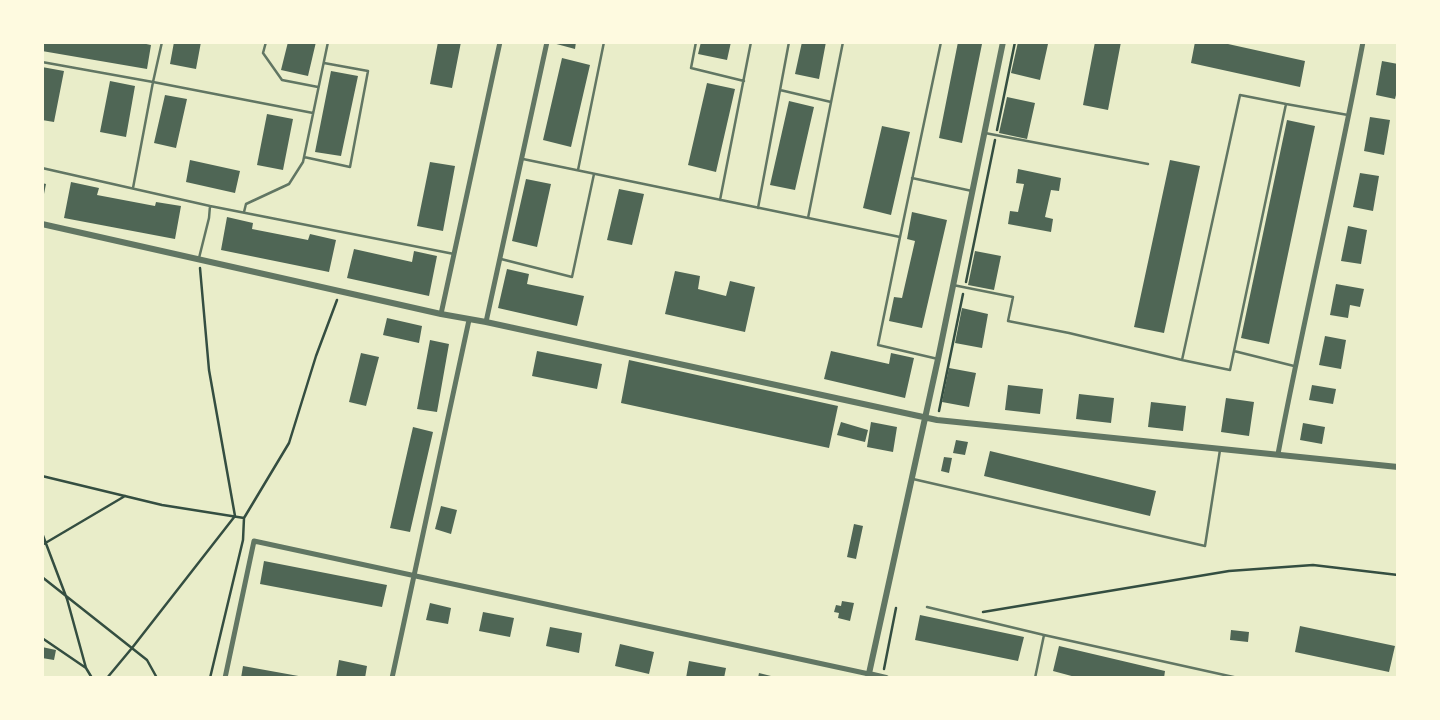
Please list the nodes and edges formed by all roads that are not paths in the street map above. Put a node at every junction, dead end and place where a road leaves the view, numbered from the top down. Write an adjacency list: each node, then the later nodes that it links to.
1 (162, 42): 17 (lane)
2 (266, 42): 18 (lane)
3 (328, 42): 15 (lane)
4 (500, 42): 41 (street)
5 (547, 42): 26 (street)
6 (604, 42): 29 (lane)
7 (696, 42): 16 (lane)
8 (751, 42): 16 (lane)
9 (789, 42): 19 (lane)
10 (843, 42): 20 (lane)
11 (941, 42): 31 (lane)
12 (1004, 42): 24 (street)
13 (1363, 42): 23 (street)
14 (42, 62): 17 (lane)
15 (324, 63): 18 (lane); 25 (lane)
16 (744, 81): 34 (lane)
17 (154, 82): 22 (lane); 32 (lane)
18 (318, 87): 22 (lane)
19 (780, 90): 20 (lane); 36 (lane)
20 (831, 102): 38 (lane)
21 (1286, 104): 23 (lane); 48 (lane); 50 (lane)
22 (313, 113): 25 (lane)
23 (1349, 116): 51 (street)
24 (985, 133): 27 (lane); 33 (street)
25 (304, 157): 37 (lane)
26 (521, 159): 29 (lane); 43 (street)
27 (1148, 164)
28 (42, 168): 32 (lane)
29 (578, 170): 30 (lane)
30 (594, 174): 34 (lane); 43 (lane)
31 (912, 178): 33 (lane); 40 (lane)
32 (133, 188): 35 (lane)
33 (973, 191): 44 (street)
34 (720, 200): 36 (lane)
35 (210, 206): 37 (lane); 42 (lane)
36 (758, 208): 38 (lane)
37 (244, 213): 41 (lane)
38 (808, 218): 40 (lane)
39 (42, 224): 42 (street)
40 (900, 237): 49 (lane)
41 (454, 254): 45 (street)
42 (199, 259): 45 (street)
43 (500, 259): 47 (street)
44 (953, 285): 49 (street); 50 (lane)
45 (441, 314): 46 (street)
46 (469, 320): 47 (street); 57 (street)
47 (486, 322): 52 (street)
48 (1234, 352): 50 (lane); 51 (lane)
49 (938, 359): 52 (street)
50 (1182, 360)
51 (1294, 366): 54 (street)
52 (925, 418): 53 (street); 56 (street)
53 (1220, 449): 54 (street); 56 (lane)
54 (1278, 454): 55 (street)
55 (1398, 467)
56 (912, 478): 62 (street)
57 (415, 575): 62 (street); 63 (street); 64 (street)
58 (927, 607): 59 (lane)
59 (1044, 635): 60 (lane); 65 (lane)
60 (1216, 673): 66 (lane); 67 (lane)
61 (885, 674): 62 (street)
62 (869, 676)
63 (225, 678)
64 (392, 678)
65 (1036, 678)
66 (1215, 678)
67 (1238, 678)

